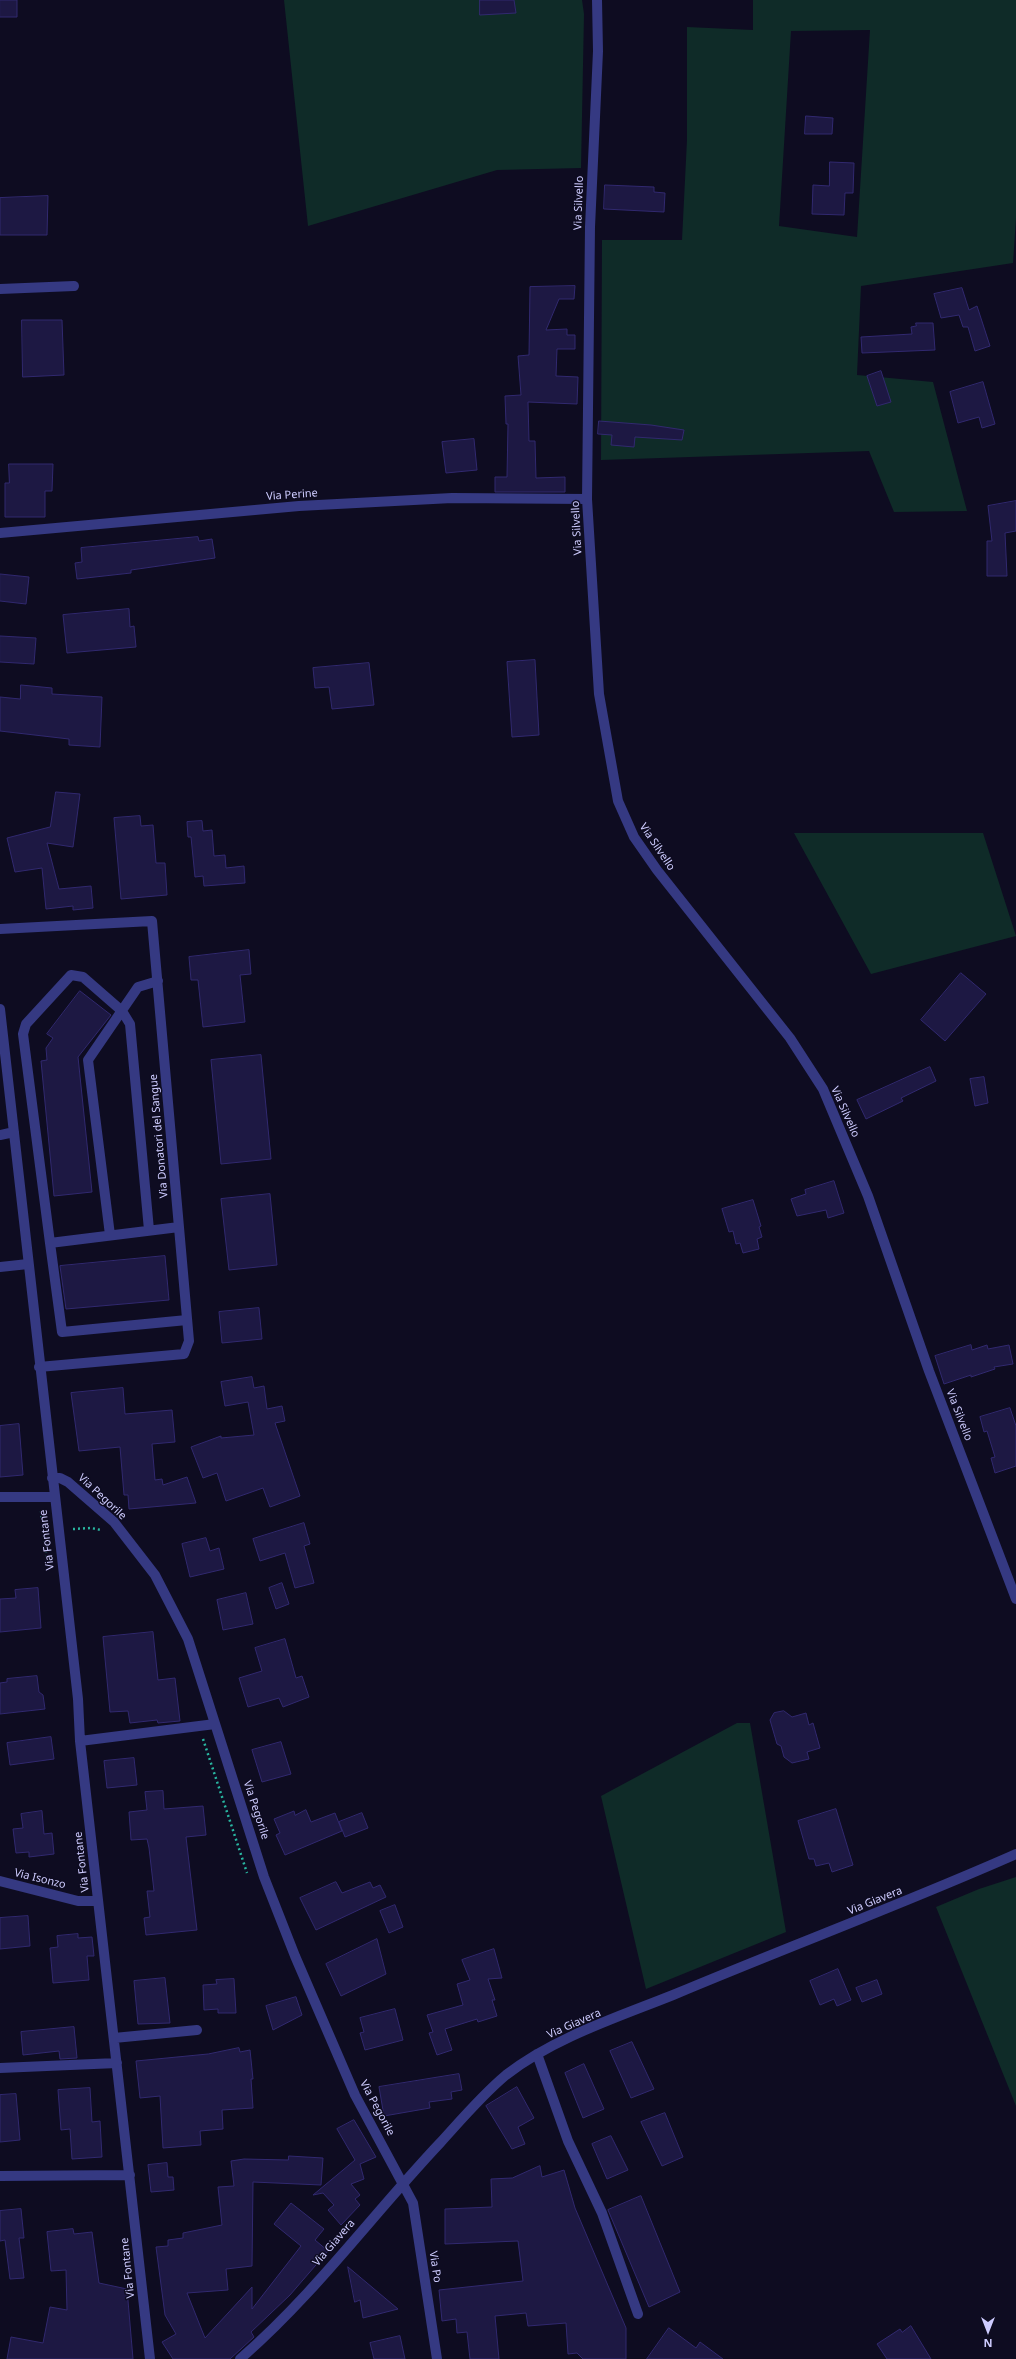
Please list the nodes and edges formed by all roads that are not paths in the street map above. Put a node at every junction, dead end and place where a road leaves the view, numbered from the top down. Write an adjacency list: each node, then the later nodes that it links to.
1 (597, 0): 4 (street, Via Silvello)
2 (74, 286): 3 (street)
3 (0, 289)
4 (587, 499): 5 (street, Via Perine); 24 (street, Via Silvello)
5 (0, 533)
6 (0, 929): 7 (street, Via Donatori del Sangue)
7 (158, 981): 9 (street); 13 (street, Via Donatori del Sangue)
8 (0, 1009): 10 (street, Via Fontane)
9 (122, 1010): 14 (street); 15 (street); 16 (street)
10 (0, 1013): 11 (street, Via Fontane)
11 (14, 1132): 12 (street); 17 (street, Via Fontane)
12 (0, 1135)
13 (179, 1227): 14 (street); 19 (street, Via Donatori del Sangue)
14 (149, 1230): 15 (street)
15 (110, 1235): 16 (street)
16 (50, 1243): 19 (street)
17 (28, 1264): 18 (street); 20 (street, Via Fontane)
18 (0, 1267)
19 (187, 1320): 20 (street, Via Donatori del Sangue)
20 (39, 1366): 21 (street, Via Fontane)
21 (52, 1478): 22 (street, Via Fontane); 25 (street, Via Pegorile)
22 (54, 1497): 23 (street); 26 (street, Via Fontane)
23 (0, 1498)
24 (1016, 1599)
25 (215, 1724): 26 (street); 37 (street, Via Pegorile)
26 (80, 1741): 29 (street, Via Fontane)
27 (1016, 1854): 32 (street, Via Giavera)
28 (0, 1881): 29 (street, Via Isonzo)
29 (98, 1901): 31 (street, Via Fontane)
30 (197, 2030): 31 (street)
31 (114, 2038): 33 (street, Via Fontane)
32 (537, 2054): 37 (street, Via Giavera); 38 (street)
33 (117, 2063): 34 (street); 35 (street, Via Fontane)
34 (0, 2068)
35 (130, 2175): 36 (street); 39 (street, Via Fontane)
36 (0, 2176)
37 (404, 2181): 40 (street, Via Giavera); 41 (street, Via Po)
38 (638, 2314)
39 (150, 2359)
40 (240, 2359)
41 (437, 2359)

